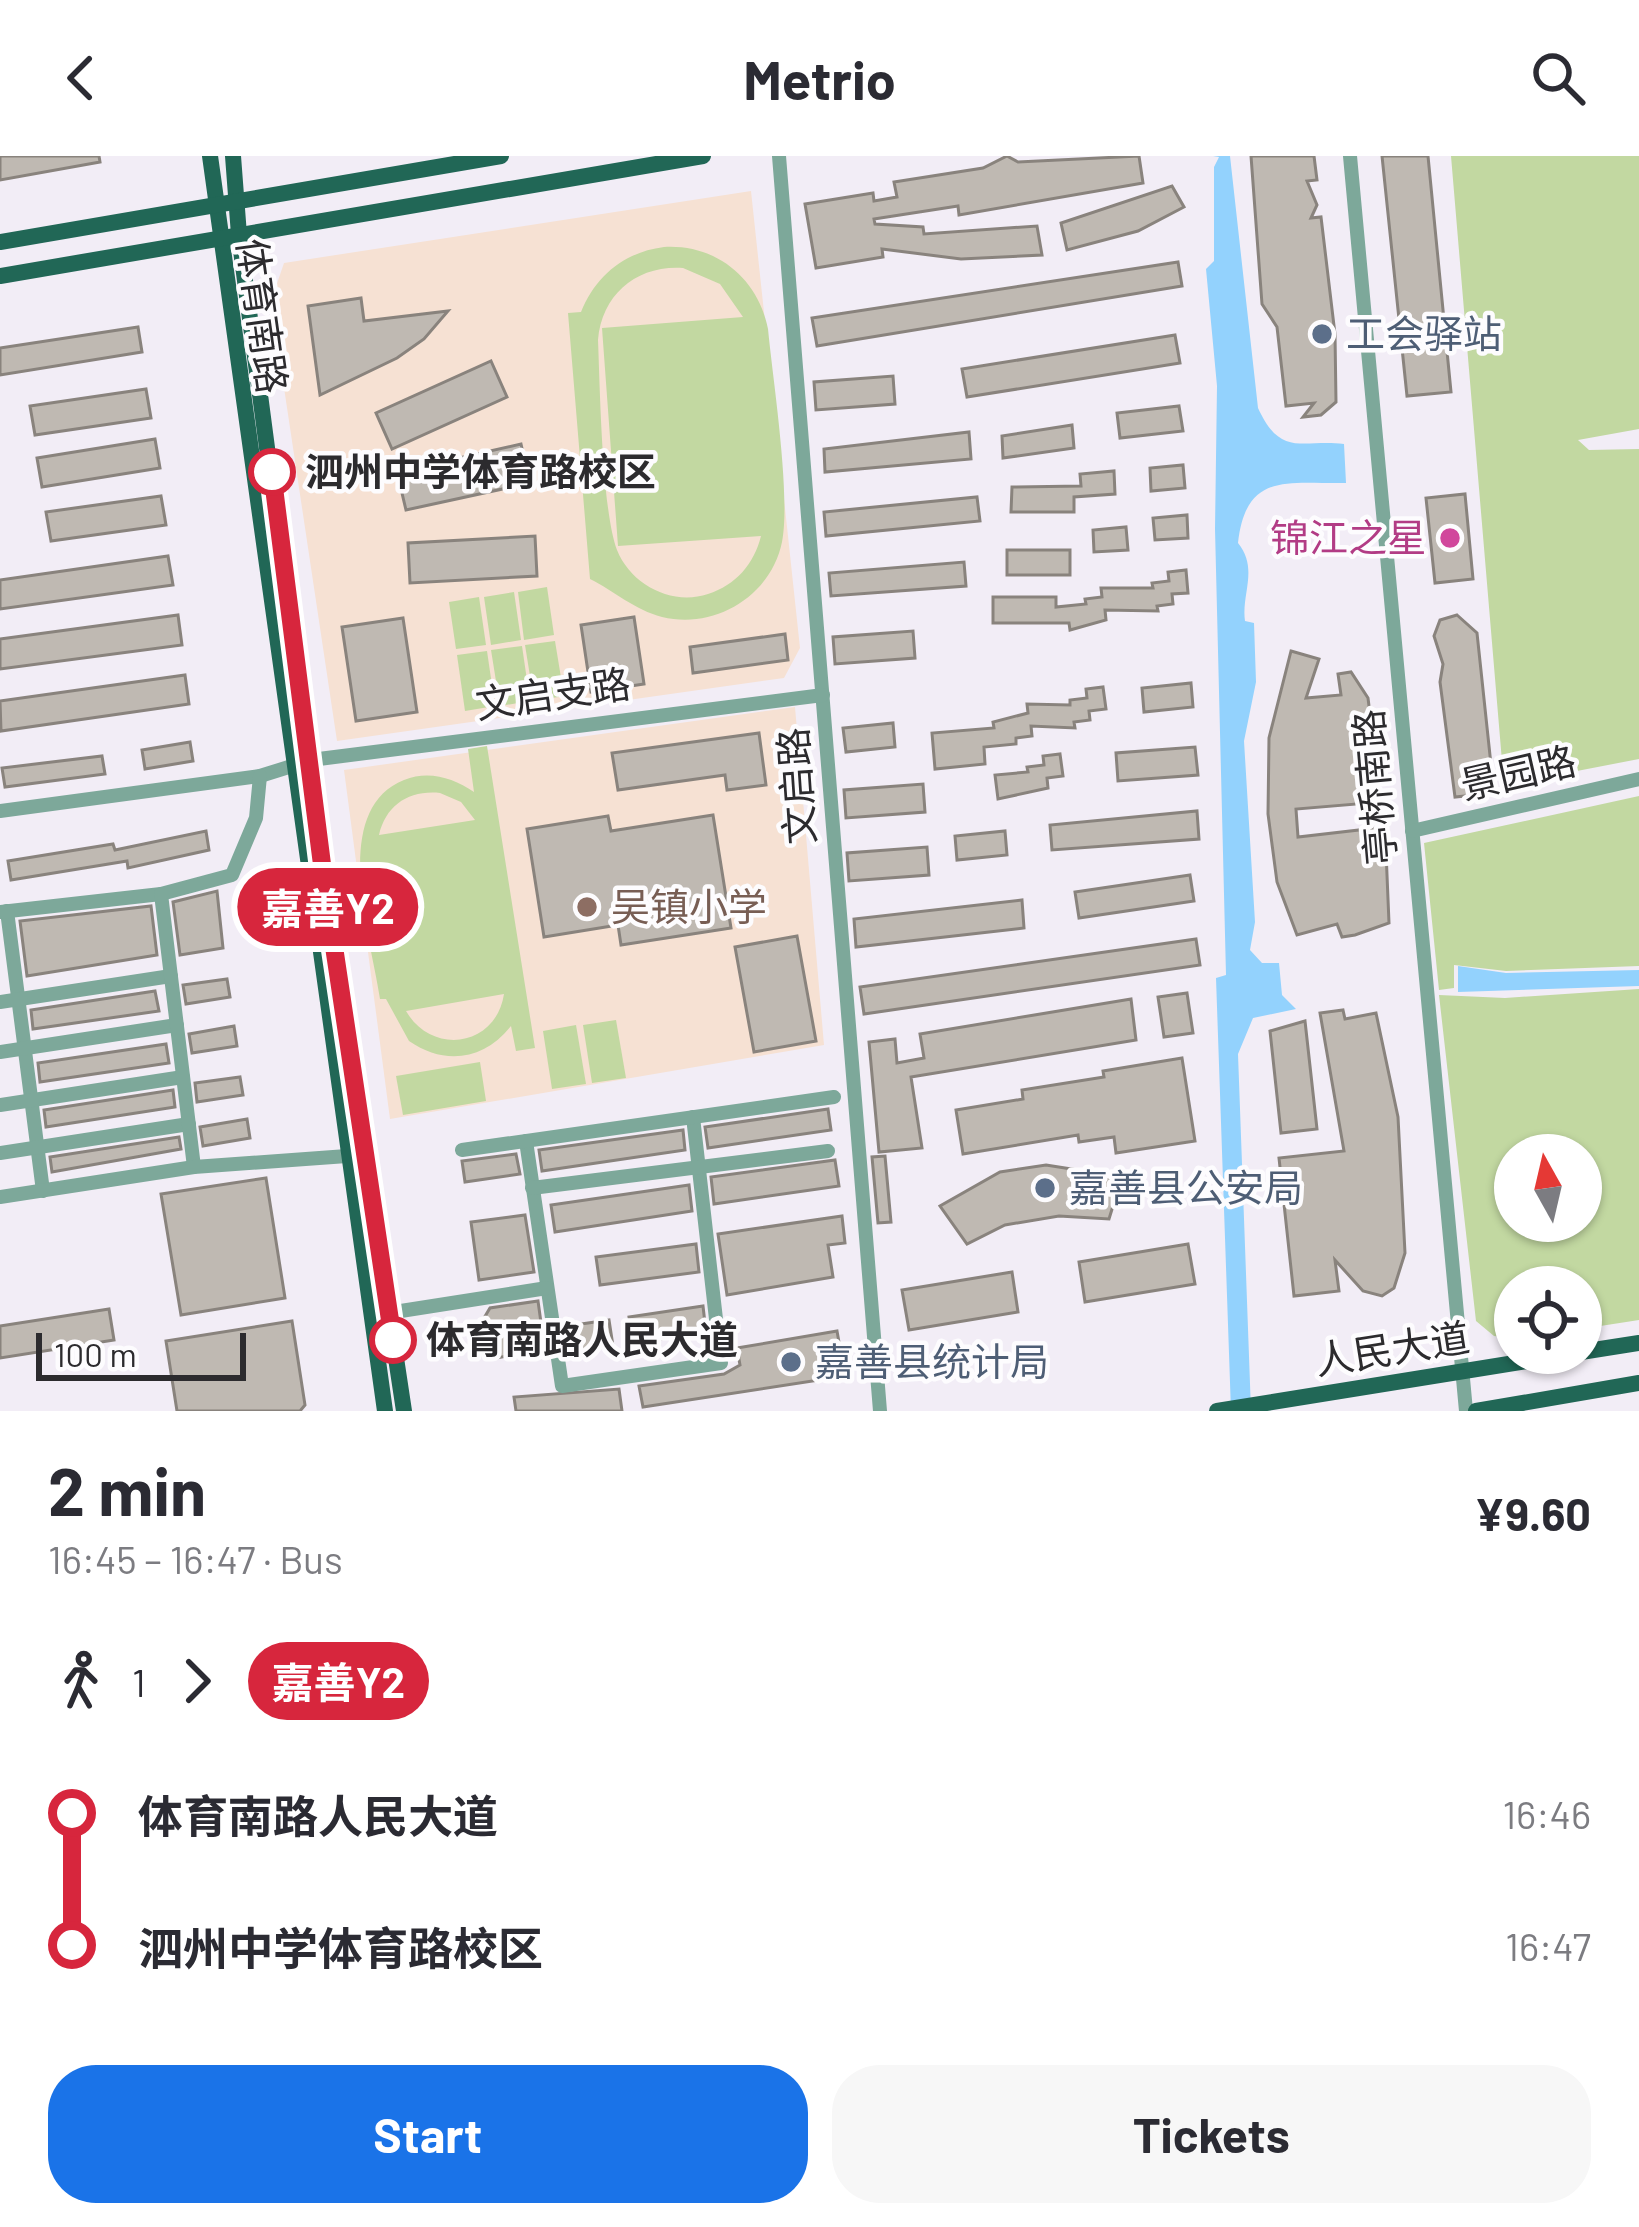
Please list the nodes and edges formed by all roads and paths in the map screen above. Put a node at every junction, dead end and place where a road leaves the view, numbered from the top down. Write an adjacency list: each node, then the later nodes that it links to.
1 (210, 156): 8 (main road, 体育南路)
2 (233, 156): 7 (main road, 体育南路)
3 (501, 156): 7 (main road)
4 (703, 156): 9 (main road)
5 (779, 156): 13 (street, 文启路)
6 (1350, 156): 18 (street, 亭桥南路)
7 (240, 201): 8 (main road); 9 (main road, 体育南路)
8 (216, 205): 10 (main road, 体育南路); 11 (main road)
9 (238, 235): 10 (main road); 14 (main road, 体育南路)
10 (217, 239): 12 (main road); 14 (main road, 体育南路)
11 (0, 242)
12 (0, 276)
13 (823, 695): 14 (street, 文启支路); 53 (street, 文启路)
14 (302, 763): 15 (street, 文启支路); 38 (main road, 体育南路); 45 (main road, 体育南路)
15 (260, 776): 17 (street, 文启支路); 19 (street)
16 (1639, 779): 18 (street, 景园路)
17 (0, 812)
18 (1412, 831): 49 (street, 亭桥南路)
19 (161, 894): 20 (street); 21 (street)
20 (3, 912): 22 (street)
21 (171, 976): 22 (street); 24 (street)
22 (19, 999): 23 (street); 25 (street)
23 (0, 1002)
24 (177, 1025): 25 (street); 27 (street)
25 (25, 1048): 26 (street); 29 (street)
26 (0, 1052)
27 (183, 1077): 29 (street); 32 (street)
28 (834, 1097): 31 (street)
29 (31, 1100): 30 (street); 34 (street)
30 (0, 1105)
31 (693, 1117): 33 (street); 40 (street)
32 (189, 1124): 34 (street); 39 (street)
33 (526, 1141): 35 (street); 41 (street)
34 (37, 1148): 37 (street); 42 (street)
35 (462, 1150)
36 (828, 1151): 40 (street)
37 (0, 1153)
38 (347, 1156): 39 (street); 51 (main road, 体育南路)
39 (194, 1167): 42 (street)
40 (698, 1167): 41 (street); 44 (street)
41 (532, 1188): 44 (street)
42 (43, 1190): 43 (street)
43 (0, 1197)
44 (547, 1288): 45 (street)
45 (388, 1313): 52 (main road, 体育南路)
46 (1639, 1343): 47 (main road, 人民大道)
47 (1602, 1349)
48 (1494, 1366): 49 (main road, 人民大道)
49 (1464, 1371): 54 (main road, 人民大道); 55 (street, 亭桥南路)
50 (1639, 1383): 56 (main road, 人民大道)
51 (385, 1411)
52 (404, 1411)
53 (880, 1411)
54 (1217, 1411)
55 (1466, 1411)
56 (1475, 1411)

